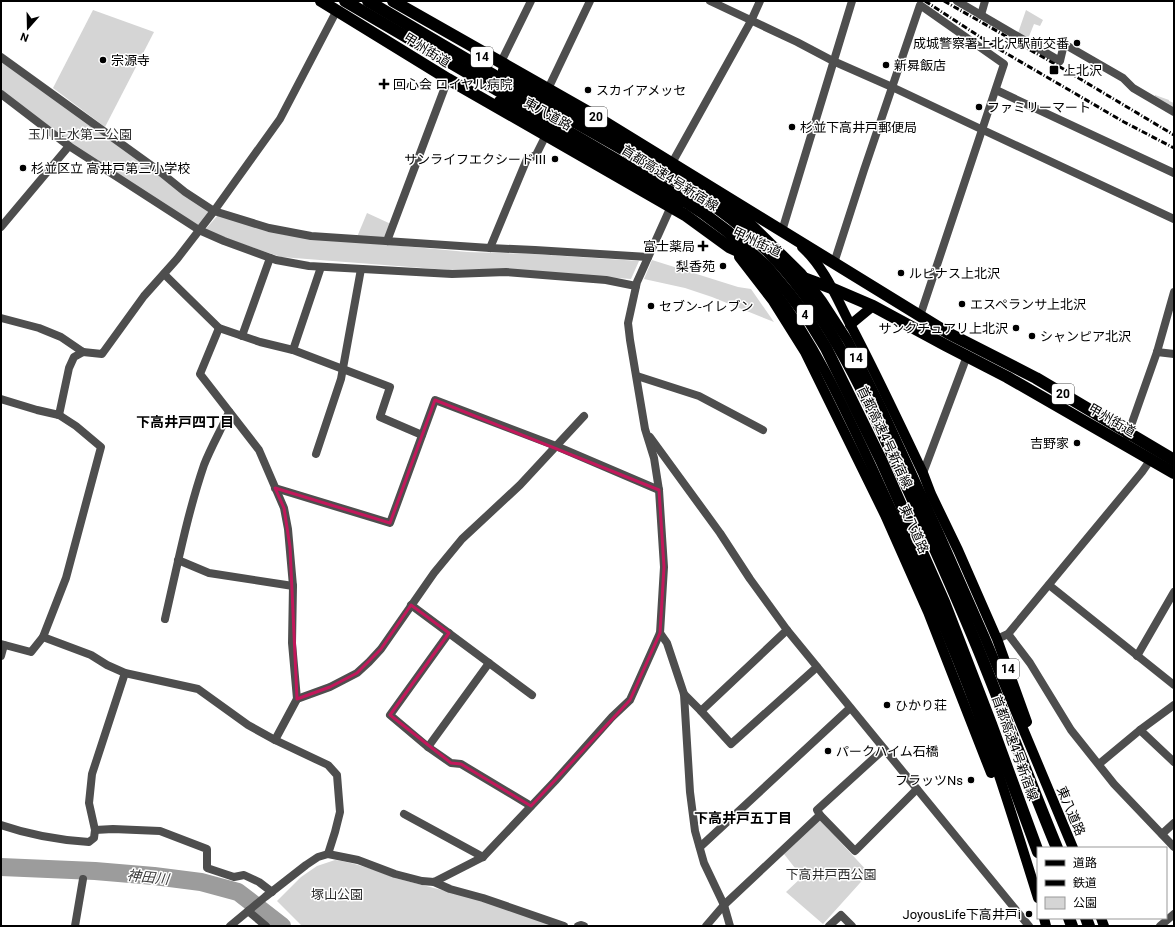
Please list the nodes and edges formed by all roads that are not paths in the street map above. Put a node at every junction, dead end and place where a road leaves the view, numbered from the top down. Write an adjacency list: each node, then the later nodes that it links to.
1 (321, 1): 12 (highway, 甲州街道 / 20)
2 (345, 1): 117 (highway, 首都高速4号新宿線 / 4)
3 (368, 1): 122 (highway, 首都高速4号新宿線 / 4)
4 (531, 1): 18 (street)
5 (590, 1): 21 (street)
6 (710, 1): 14 (street)
7 (760, 1): 14 (street)
8 (957, 1): 13 (street)
9 (985, 1): 13 (street)
10 (395, 2): 18 (highway, 甲州街道 / 20); 123 (main road, 東八道路 / 14)
11 (849, 2): 17 (street)
12 (336, 10): 15 (highway, 甲州街道 / 20); 32 (street)
13 (981, 15): 24 (street)
14 (751, 21): 17 (street); 28 (street)
15 (379, 36): 19 (highway, 甲州街道 / 20); 26 (main road, 東八道路 / 14)
16 (1, 57): 32 (street)
17 (833, 61): 20 (street); 36 (street)
18 (501, 62): 21 (highway, 甲州街道 / 20)
19 (448, 79): 26 (highway, 甲州街道 / 20); 37 (street)
20 (892, 86): 22 (street); 25 (street); 42 (street)
21 (548, 89): 28 (highway, 甲州街道 / 20)
22 (996, 90): 25 (street); 29 (street)
23 (1, 94): 27 (street)
24 (1174, 112)
25 (983, 130): 33 (street); 50 (street)
26 (550, 134): 31 (highway, 甲州街道 / 20); 39 (street); 129 (main road, 東八道路 / 14)
27 (68, 146): 34 (street); 35 (street)
28 (672, 163): 30 (highway, 甲州街道 / 20)
29 (1174, 173)
30 (688, 174): 31 (street); 36 (highway, 甲州街道 / 20)
31 (671, 207): 38 (highway, 甲州街道 / 20); 40 (street)
32 (214, 211): 35 (street); 37 (street)
33 (1174, 219)
34 (1, 227)
35 (199, 230): 41 (street); 45 (street)
36 (787, 234): 42 (highway, 甲州街道 / 20); 47 (main road, 14)
37 (387, 241): 39 (street)
38 (729, 247): 47 (highway, 甲州街道 / 20); 79 (main road, 14)
39 (490, 248): 40 (street)
40 (648, 257): 46 (street)
41 (270, 258): 43 (street); 54 (street)
42 (834, 263): 50 (highway, 甲州街道 / 20)
43 (321, 267): 44 (street); 55 (street)
44 (361, 269): 46 (street); 60 (street)
45 (164, 274): 53 (street); 56 (street)
46 (636, 286): 61 (street)
47 (831, 288): 49 (highway, 甲州街道 / 20); 52 (main road, 14)
48 (1174, 292): 57 (street)
49 (873, 306): 52 (main road); 59 (highway, 甲州街道 / 20)
50 (920, 316): 69 (highway, 甲州街道 / 20)
51 (1, 318): 56 (street)
52 (850, 325): 74 (main road, 14)
53 (219, 328): 54 (street); 63 (street)
54 (242, 336): 55 (street)
55 (293, 350): 60 (street)
56 (82, 352): 64 (street)
57 (1157, 352): 58 (street); 69 (street)
58 (1174, 354)
59 (967, 356): 69 (highway, 甲州街道 / 20); 74 (street)
60 (343, 369): 68 (street); 71 (street)
61 (637, 376): 66 (street); 67 (street)
62 (1, 400): 64 (street)
63 (229, 412): 76 (street); 80 (street)
64 (59, 415): 90 (street)
65 (584, 416): 70 (street)
66 (645, 429): 77 (street); 86 (street)
67 (763, 430)
68 (422, 435): 70 (street); 76 (street)
69 (1127, 439): 72 (highway, 甲州街道 / 20); 73 (highway, 甲州街道 / 20)
70 (556, 446): 77 (street); 84 (street)
71 (316, 454)
72 (1151, 459): 75 (highway, 甲州街道 / 20); 81 (street)
73 (1174, 460)
74 (923, 473): 78 (main road, 14)
75 (1174, 473)
76 (275, 488): 82 (street)
77 (659, 490): 87 (street)
78 (931, 494): 79 (main road); 91 (main road, 14)
79 (885, 515): 129 (main road, 14)
80 (178, 560): 82 (street); 85 (street)
81 (1049, 585): 89 (street); 94 (street)
82 (293, 586): 101 (street)
83 (1174, 592): 94 (street)
84 (411, 605): 88 (street); 101 (street)
85 (165, 619)
86 (787, 630): 96 (street); 104 (street)
87 (660, 633): 99 (street); 112 (street)
88 (449, 634): 95 (street); 107 (street)
89 (1008, 634): 91 (street); 110 (street)
90 (43, 637): 92 (street); 97 (street)
91 (997, 639): 124 (main road, 14)
92 (2, 644): 93 (street)
93 (1, 656)
94 (1137, 656): 98 (street)
95 (489, 663): 100 (street); 107 (street)
96 (817, 667): 103 (street); 104 (street)
97 (125, 673): 106 (street); 118 (street)
98 (1174, 686)
99 (684, 694): 104 (street); 120 (street)
100 (532, 695)
101 (297, 699): 106 (street)
102 (1174, 705): 105 (street)
103 (850, 708): 108 (street); 120 (street)
104 (701, 711)
105 (1140, 730): 109 (street); 110 (street)
106 (275, 740): 127 (street)
107 (428, 747): 112 (street)
108 (884, 749): 111 (street); 114 (street)
109 (1174, 762)
110 (1099, 764): 119 (street)
111 (917, 790): 114 (street); 147 (street)
112 (531, 806): 128 (street)
113 (404, 814): 128 (street)
114 (820, 815): 134 (street)
115 (1174, 823): 119 (street)
116 (1, 826): 118 (street)
117 (1030, 829): 121 (highway); 126 (highway, 首都高速4号新宿線 / 4)
118 (95, 830): 132 (street)
119 (1162, 834): 125 (street)
120 (700, 847): 134 (street)
121 (1038, 847)
122 (1056, 847)
123 (1074, 847)
124 (1074, 847)
125 (1174, 847)
126 (1037, 849)
127 (328, 854): 131 (street); 132 (street)
128 (483, 857): 131 (street)
129 (1026, 860): 133 (main road, 東八道路 / 14)
130 (83, 879): 137 (street)
131 (434, 882): 140 (street)
132 (272, 892): 135 (street)
133 (1037, 895)
134 (724, 905): 143 (street); 144 (street)
135 (249, 910): 138 (street); 139 (street)
136 (1174, 914): 148 (street)
137 (75, 926)
138 (230, 926)
139 (266, 926)
140 (564, 926)
141 (578, 926): 142 (street)
142 (584, 926)
143 (706, 926)
144 (730, 926)
145 (829, 926): 146 (street)
146 (852, 926)
147 (1029, 926)
148 (1160, 926)

